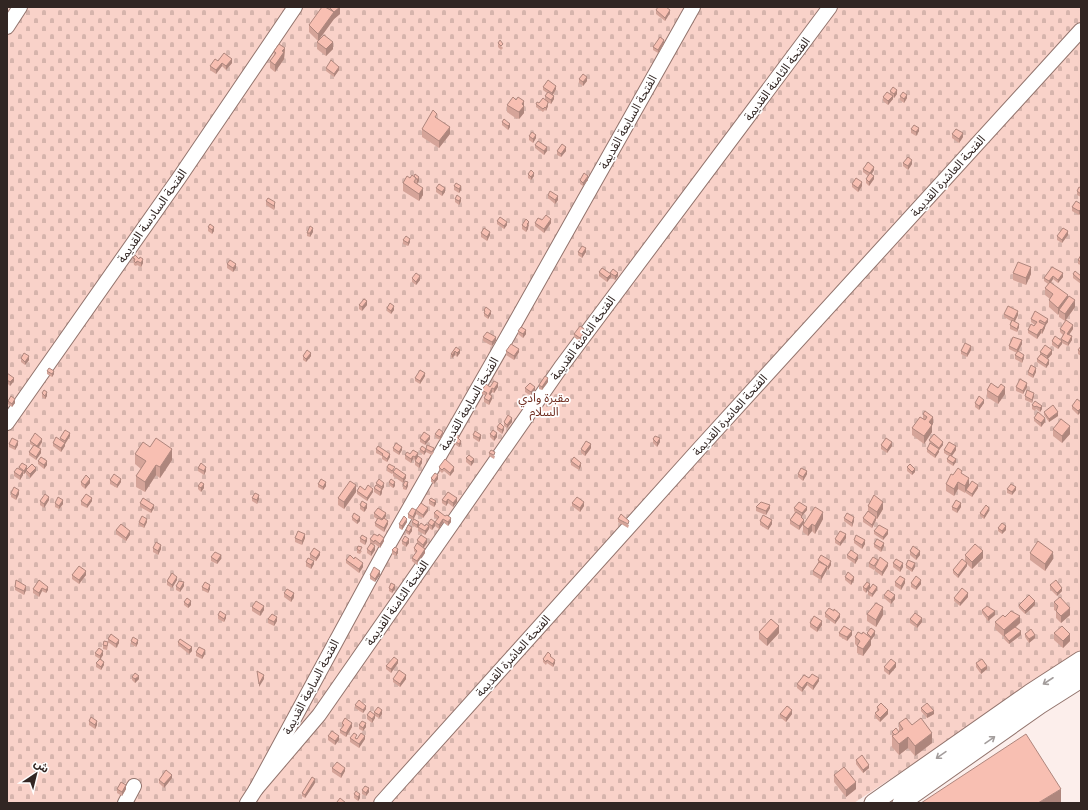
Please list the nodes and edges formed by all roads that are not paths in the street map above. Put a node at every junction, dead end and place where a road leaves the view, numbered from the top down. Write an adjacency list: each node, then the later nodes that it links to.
1 (20, 7): 5 (street)
2 (295, 7): 7 (street, الفتحة السادسة القديمة)
3 (693, 7): 11 (street, الفتحة السابعة القديمة)
4 (830, 7): 11 (street, الفتحة الثامنة القديمة)
5 (7, 27)
6 (1081, 30): 14 (street, الفتحة العاشرة القديمة)
7 (7, 423)
8 (1081, 660): 15 (main road, one-way to 15)
9 (1081, 678): 16 (main road, one-way to 9)
10 (134, 786): 12 (street)
11 (256, 789): 13 (street, الفتحة السابعة القديمة)
12 (124, 803)
13 (247, 803)
14 (381, 803)
15 (873, 803)
16 (902, 803)

